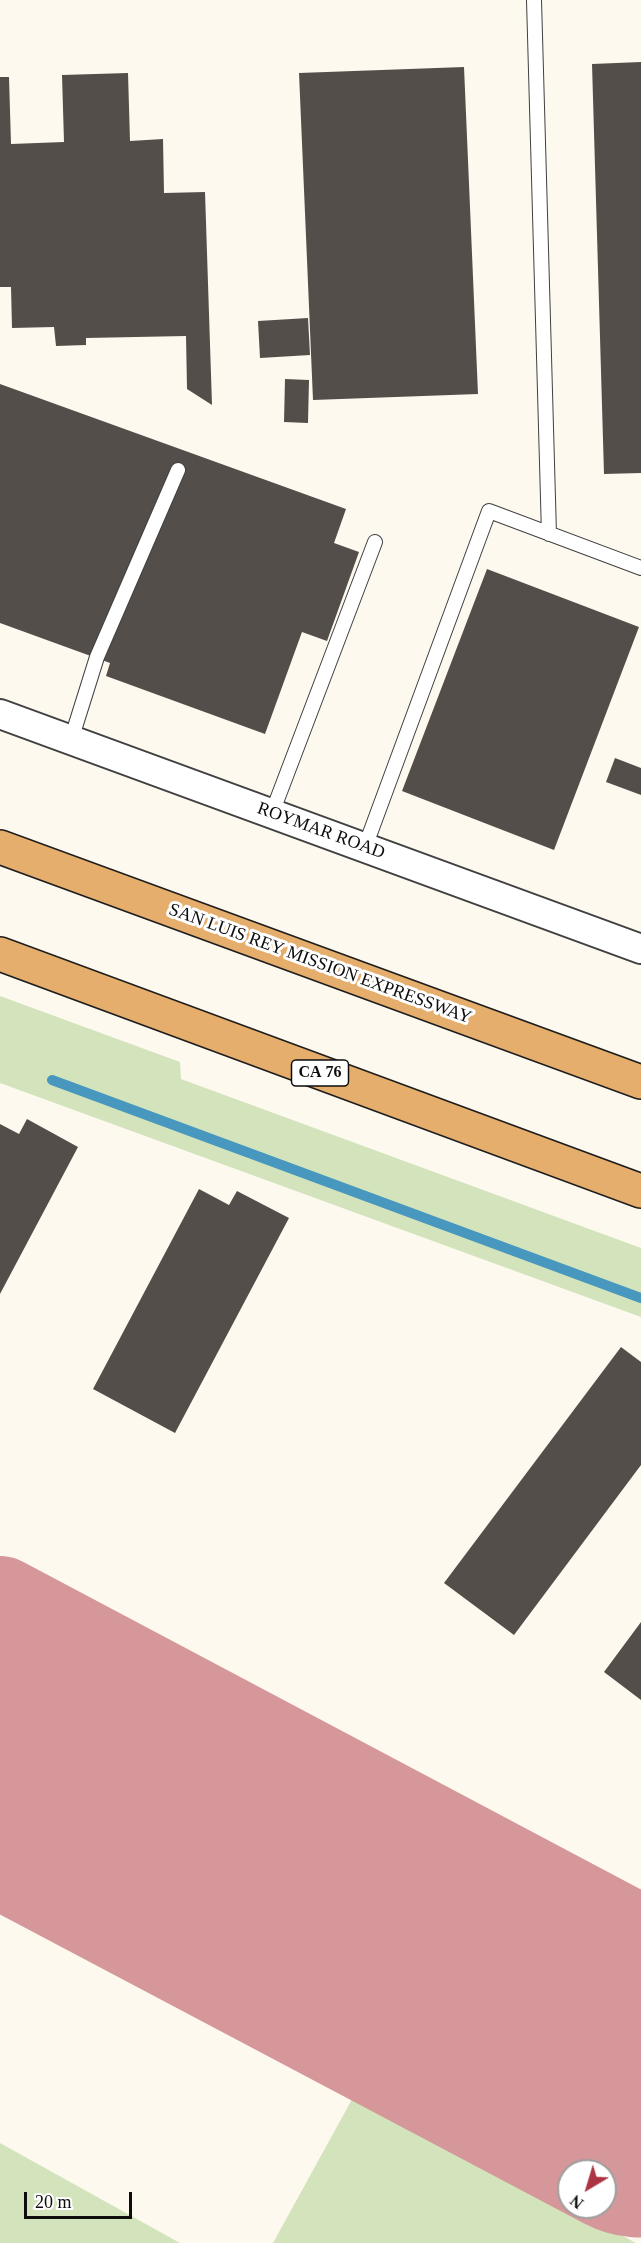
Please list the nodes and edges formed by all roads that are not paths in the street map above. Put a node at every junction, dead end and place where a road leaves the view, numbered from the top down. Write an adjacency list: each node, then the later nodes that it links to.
1 (534, 0): 3 (lane)
2 (178, 470): 7 (lane)
3 (549, 534): 5 (lane); 10 (lane)
4 (375, 542): 8 (lane)
5 (641, 568)
6 (0, 714): 7 (street, ROYMAR ROAD)
7 (71, 740): 8 (street, ROYMAR ROAD)
8 (272, 813): 10 (street, ROYMAR ROAD)
9 (0, 847): 13 (highway, SAN LUIS REY MISSION EXPRESSWAY)
10 (365, 847): 11 (street, ROYMAR ROAD)
11 (641, 948)
12 (0, 954): 14 (highway, CA 76)
13 (641, 1082)
14 (641, 1191)

